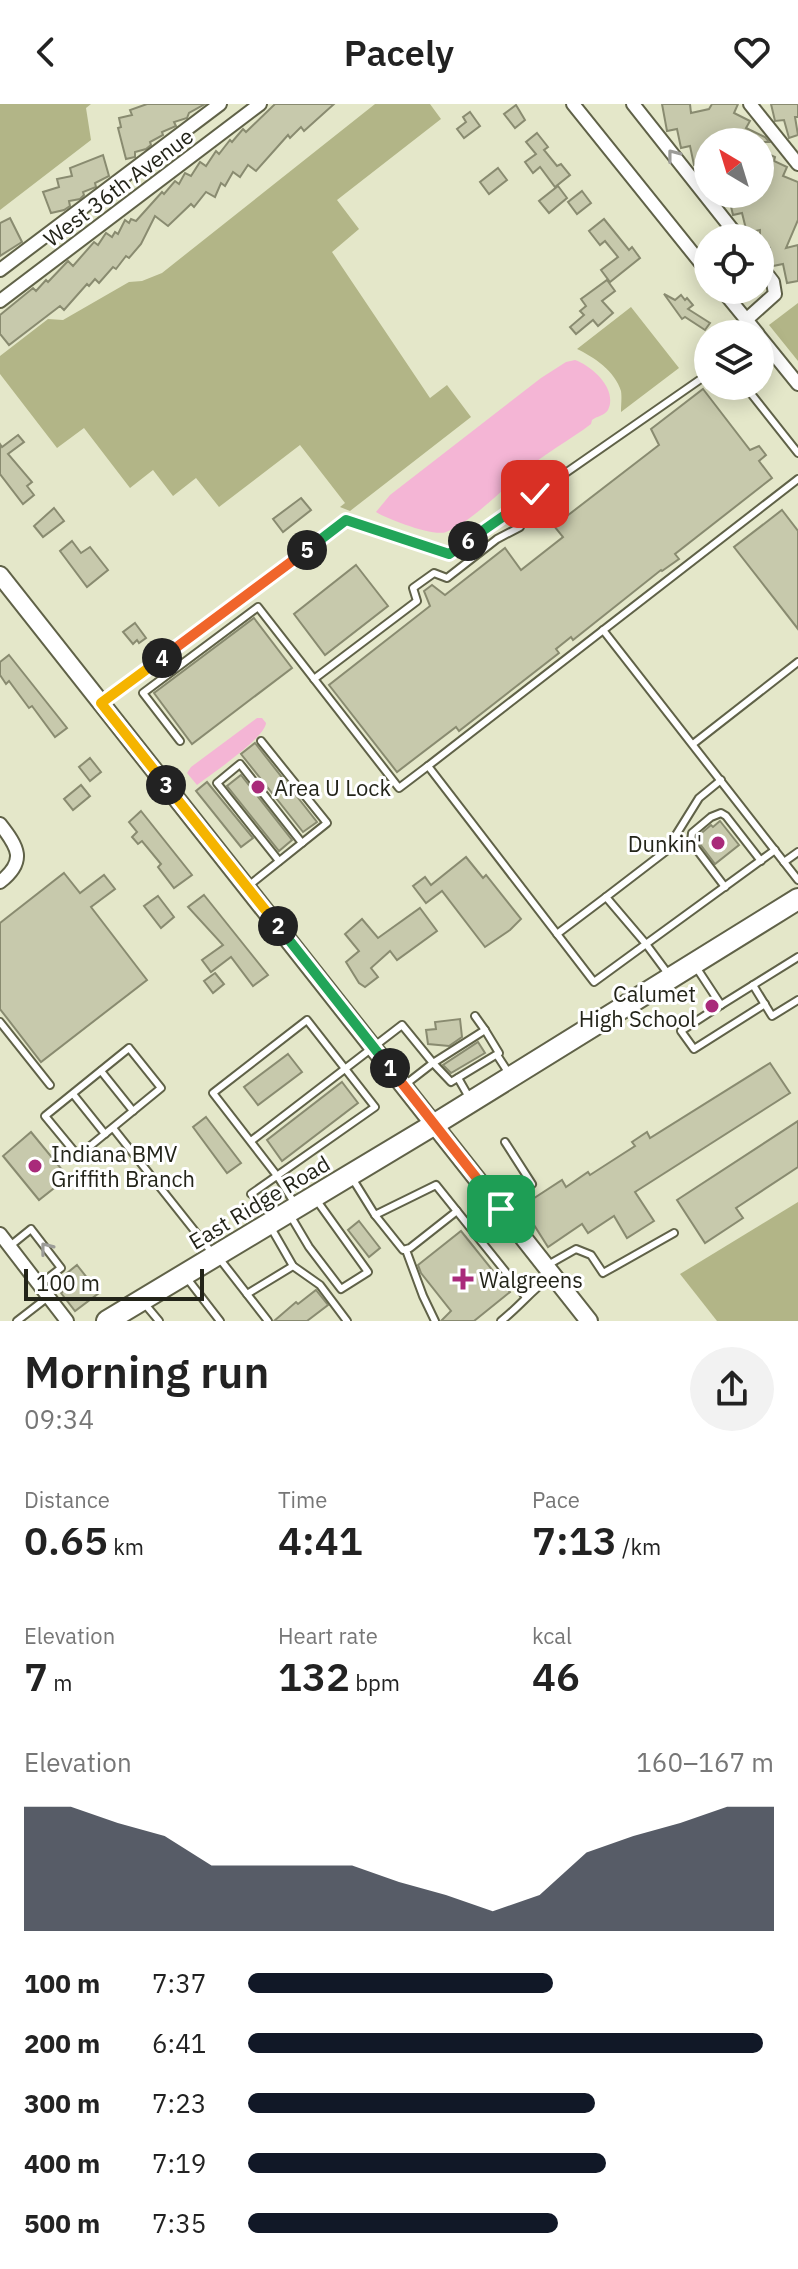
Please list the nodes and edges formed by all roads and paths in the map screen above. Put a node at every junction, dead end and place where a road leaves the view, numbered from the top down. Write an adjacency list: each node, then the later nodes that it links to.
1 (220, 104): 6 (street, West 36th Avenue)
2 (260, 104): 8 (street, West 36th Avenue)
3 (633, 104): 9 (street, one-way to 3)
4 (750, 104): 7 (street)
5 (575, 105): 10 (street)
6 (143, 162): 8 (street); 11 (street, West 36th Avenue)
7 (798, 164)
8 (158, 181): 12 (street, West 36th Avenue)
9 (728, 224)
10 (694, 254)
11 (0, 270)
12 (0, 301)
13 (733, 304): 15 (street)
14 (766, 304): 15 (street)
15 (746, 320)
16 (774, 354): 18 (street)
17 (694, 384): 27 (lane)
18 (798, 384)
19 (756, 400): 20 (lane)
20 (798, 453)
21 (798, 479): 24 (lane)
22 (520, 527): 26 (lane)
23 (0, 575): 27 (street)
24 (603, 630): 30 (lane); 31 (lane)
25 (798, 662): 30 (lane)
26 (314, 679): 28 (lane); 31 (lane)
27 (101, 703): 42 (street)
28 (180, 741)
29 (261, 741): 34 (lane)
30 (693, 744): 32 (lane)
31 (428, 766): 46 (lane)
32 (721, 780): 35 (lane); 44 (lane)
33 (0, 824): 41 (street)
34 (302, 843): 37 (lane); 37 (lane)
35 (775, 850): 38 (lane); 39 (lane)
36 (798, 852): 39 (lane)
37 (279, 861): 42 (lane)
38 (761, 861): 43 (lane); 43 (lane)
39 (784, 862): 40 (lane)
40 (798, 880)
41 (0, 882)
42 (247, 887): 59 (street)
43 (725, 887): 47 (lane)
44 (606, 897): 46 (lane); 47 (lane)
45 (798, 899): 49 (main road, East Ridge Road)
46 (557, 934): 47 (lane)
47 (646, 944): 50 (lane)
48 (798, 957): 51 (lane)
49 (694, 964): 50 (main road, East Ridge Road); 54 (lane)
50 (671, 978): 65 (main road, East Ridge Road)
51 (753, 985): 53 (lane); 54 (lane)
52 (796, 1001): 53 (lane); 55 (lane)
53 (765, 1004): 54 (lane)
54 (721, 1005)
55 (798, 1010)
56 (475, 1016): 58 (lane)
57 (0, 1022): 66 (lane)
58 (485, 1030): 60 (lane); 61 (lane)
59 (373, 1047): 61 (lane); 62 (lane); 67 (street)
60 (497, 1055): 64 (lane); 65 (lane)
61 (433, 1063): 64 (lane); 67 (lane)
62 (345, 1068): 74 (lane); 74 (lane); 77 (lane)
63 (101, 1071): 68 (lane); 70 (lane); 70 (lane)
64 (460, 1073): 69 (lane)
65 (511, 1077): 69 (main road, East Ridge Road)
66 (50, 1085)
67 (404, 1086): 71 (street)
68 (73, 1094): 73 (lane); 73 (lane)
69 (472, 1101): 71 (main road, East Ridge Road)
70 (133, 1111): 72 (lane)
71 (435, 1124): 76 (main road, East Ridge Road); 80 (street)
72 (113, 1128): 73 (lane); 88 (lane)
73 (105, 1134)
74 (251, 1141): 77 (lane)
75 (505, 1142): 80 (lane)
76 (350, 1175): 79 (main road, East Ridge Road); 82 (lane)
77 (278, 1177): 78 (lane); 79 (lane)
78 (251, 1194)
79 (300, 1205): 79 (lane); 83 (main road, East Ridge Road)
80 (501, 1209): 90 (street)
81 (457, 1211): 82 (lane); 87 (lane); 94 (lane)
82 (375, 1215): 87 (lane)
83 (269, 1224): 88 (main road, East Ridge Road); 89 (lane)
84 (674, 1233): 90 (lane)
85 (0, 1234): 86 (street)
86 (9, 1246): 92 (street); 92 (lane, one-way to 86)
87 (406, 1250): 104 (lane)
88 (216, 1256): 91 (main road, East Ridge Road); 93 (lane)
89 (293, 1266): 93 (lane); 103 (lane)
90 (549, 1270): 94 (lane); 106 (street)
91 (184, 1275): 96 (main road, East Ridge Road); 101 (lane)
92 (39, 1285): 95 (street)
93 (247, 1294): 102 (lane)
94 (525, 1296): 105 (lane)
95 (48, 1297): 98 (lane); 99 (street)
96 (142, 1300): 97 (main road, East Ridge Road); 100 (lane)
97 (111, 1320)
98 (17, 1321)
99 (67, 1321)
100 (159, 1321)
101 (220, 1321)
102 (268, 1321)
103 (347, 1321)
104 (435, 1321)
105 (501, 1321)
106 (589, 1321)

